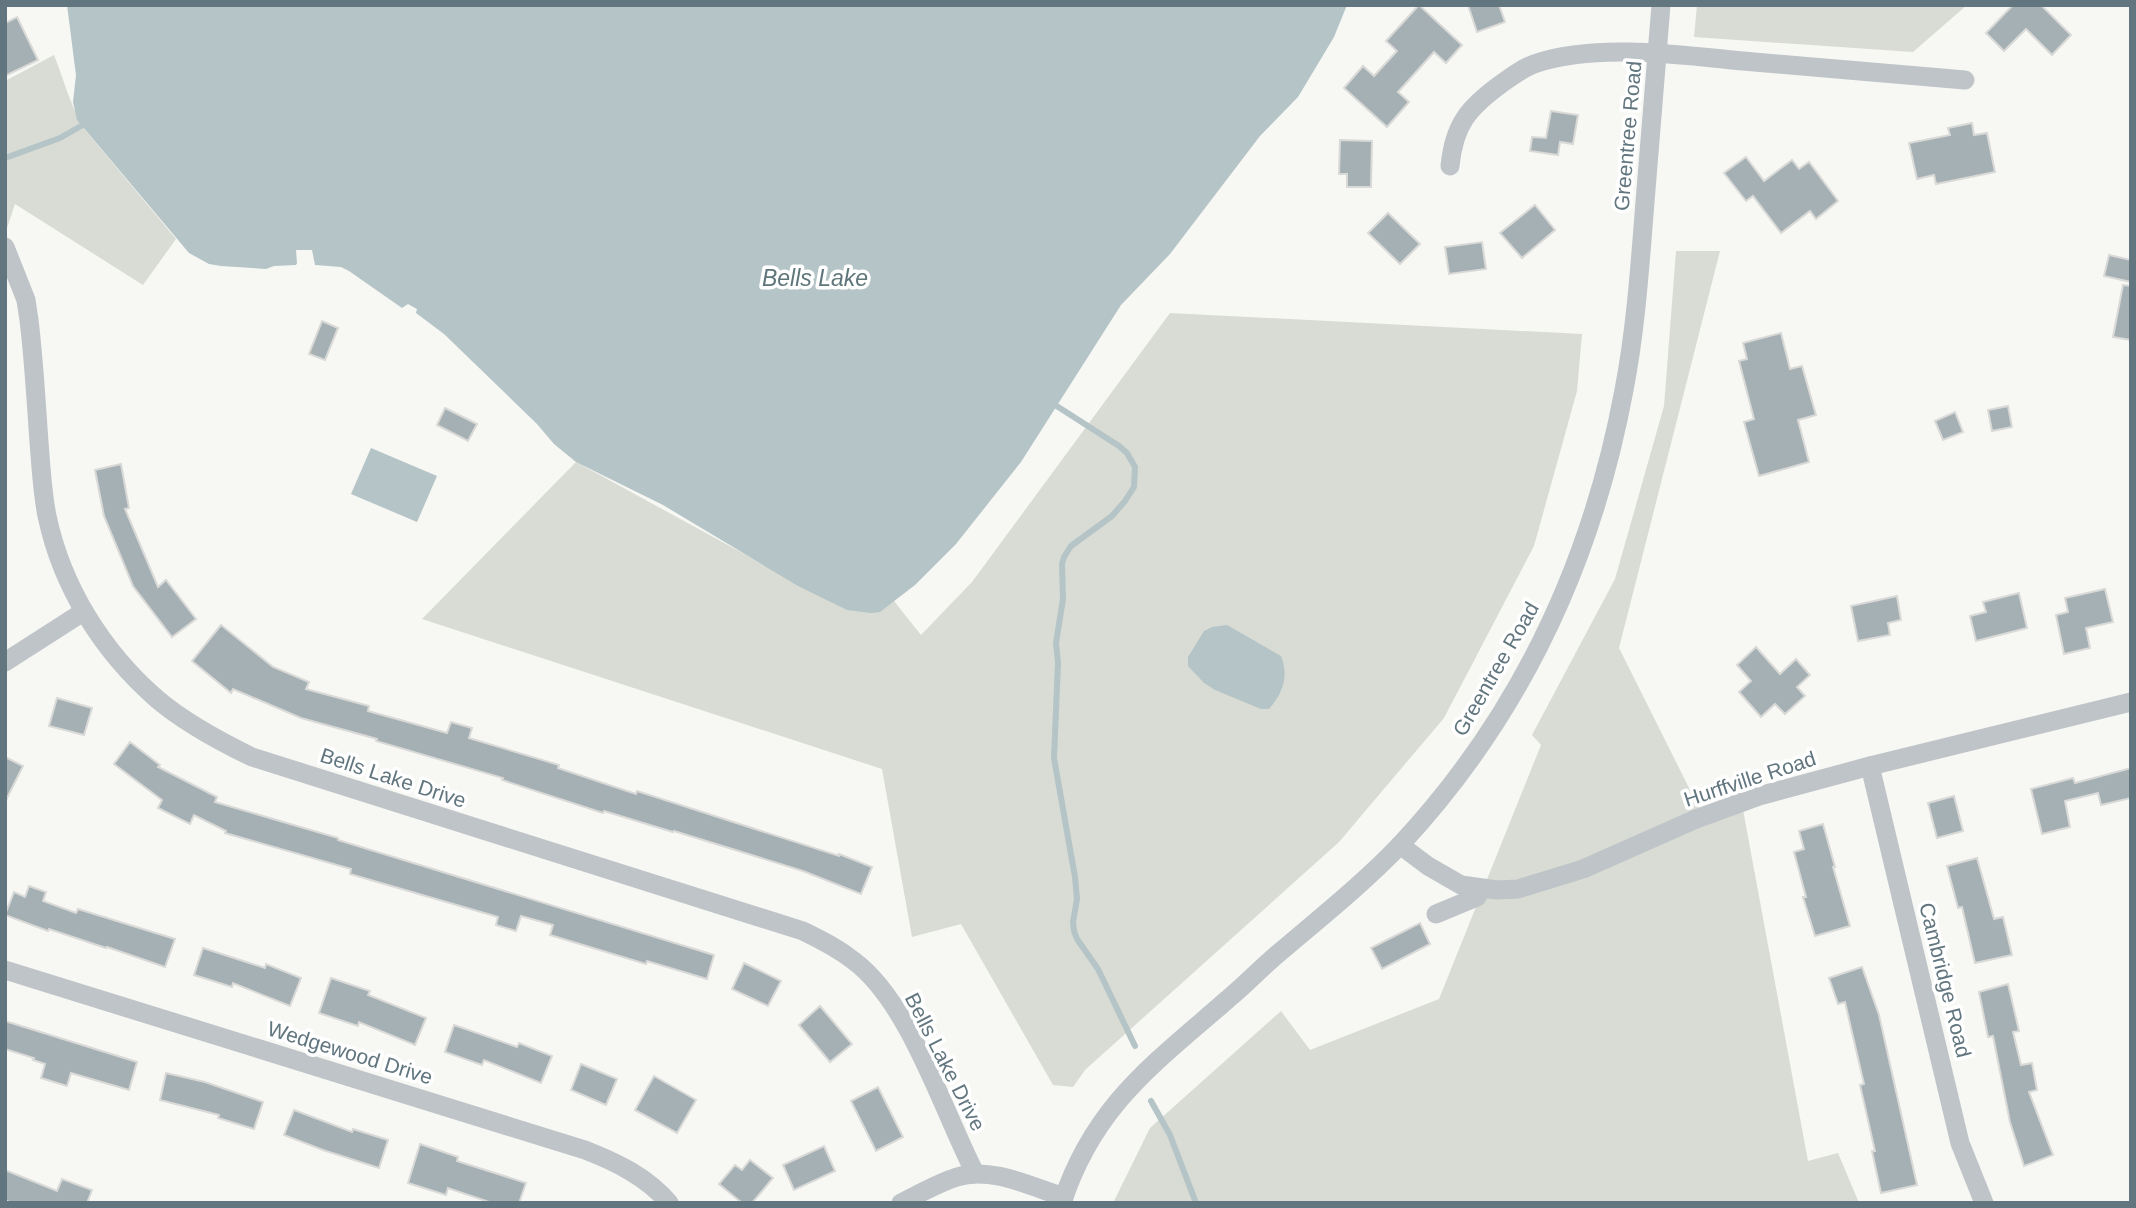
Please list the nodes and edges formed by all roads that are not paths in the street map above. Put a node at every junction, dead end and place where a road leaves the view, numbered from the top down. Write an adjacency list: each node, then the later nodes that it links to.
1 (1661, 5): 2 (street, Greentree Road)
2 (1657, 53): 3 (street); 4 (street); 10 (street, Greentree Road)
3 (1965, 80)
4 (1450, 166)
5 (5, 247): 6 (street, Bells Lake Drive)
6 (83, 611): 7 (street); 14 (street, Bells Lake Drive)
7 (5, 662)
8 (2131, 702): 9 (street, Hurffville Road)
9 (1870, 766): 11 (street, Hurffville Road); 18 (street, Cambridge Road)
10 (1400, 845): 11 (street, Hurffville Road); 15 (street, Greentree Road)
11 (1481, 889): 12 (street)
12 (1436, 914)
13 (5, 970): 16 (street, Wedgewood Drive)
14 (975, 1173): 15 (street); 17 (street)
15 (1063, 1200)
16 (669, 1203)
17 (901, 1203)
18 (1984, 1203)

